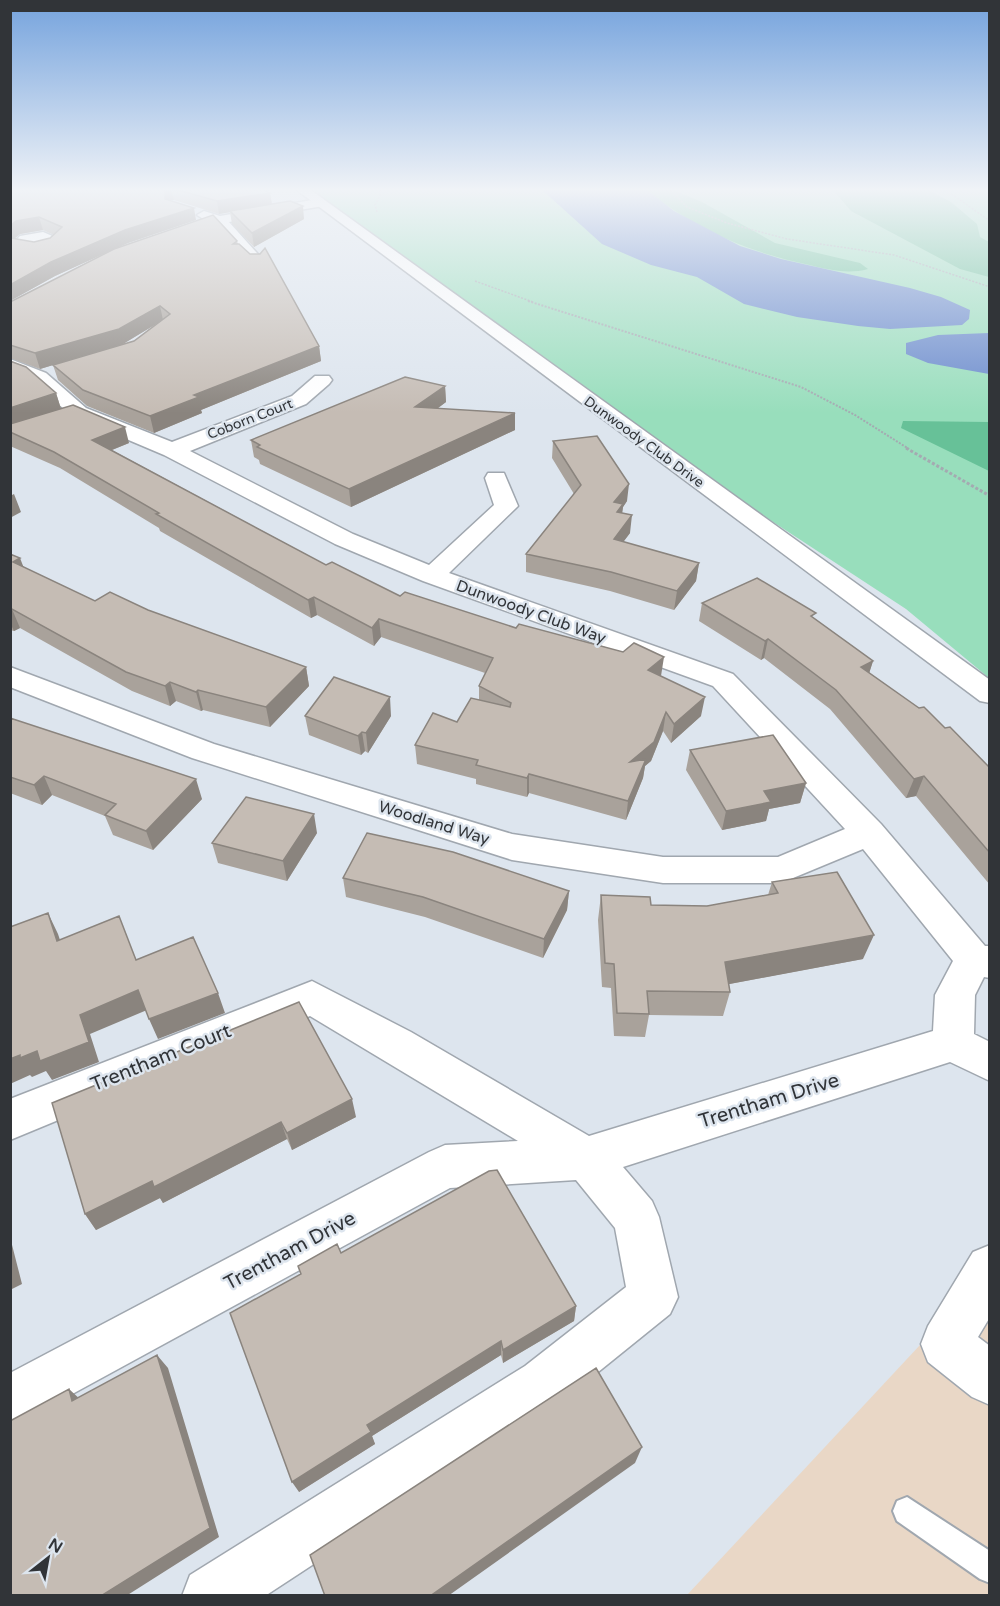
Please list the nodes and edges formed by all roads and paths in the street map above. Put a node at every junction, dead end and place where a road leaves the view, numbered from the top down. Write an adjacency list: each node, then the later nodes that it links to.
1 (400, 263): 12 (street, Dunwoody Club Drive)
2 (918, 263): 4 (path)
3 (472, 280): 9 (path)
4 (990, 287)
5 (10, 364): 7 (street, Dunwoody Club Way)
6 (322, 381): 7 (street, Coborn Court)
7 (172, 450): 10 (street, Dunwoody Club Way)
8 (496, 478): 10 (street)
9 (990, 496)
10 (432, 576): 13 (street, Dunwoody Club Way)
11 (10, 676): 13 (street, Woodland Way)
12 (990, 694)
13 (869, 833): 14 (street, Dunwoody Club Way)
14 (982, 960): 15 (street, Dunwoody Club Way)
15 (971, 1053): 17 (street, Trentham Drive)
16 (10, 1120): 17 (street, Trentham Court)
17 (586, 1158): 20 (street, Trentham Drive); 23 (street)
18 (990, 1269): 19 (street)
19 (990, 1379)
20 (10, 1402)
21 (907, 1511): 22 (lane)
22 (990, 1569)
23 (211, 1596)

